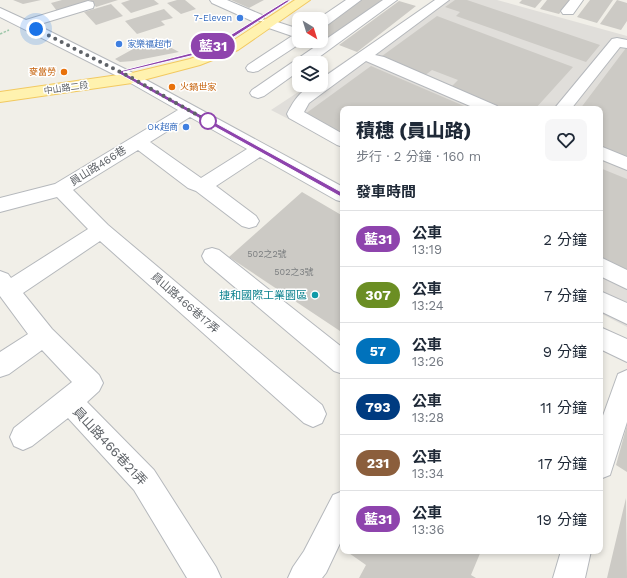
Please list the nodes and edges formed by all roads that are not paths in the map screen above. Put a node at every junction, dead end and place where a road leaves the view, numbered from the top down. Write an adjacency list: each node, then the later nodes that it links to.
1 (216, 0): 12 (street)
2 (289, 0): 12 (main road)
3 (304, 0): 12 (main road)
4 (355, 0): 11 (street)
5 (391, 0): 15 (street)
6 (443, 0): 20 (street)
7 (577, 0): 9 (street)
8 (88, 5): 13 (street)
9 (568, 11)
10 (0, 12): 13 (street)
11 (328, 18)
12 (263, 21): 14 (street); 23 (main road)
13 (26, 24): 23 (street)
14 (292, 31)
15 (328, 39)
16 (292, 43): 21 (street)
17 (627, 44): 28 (street)
18 (317, 48): 19 (street)
19 (309, 56)
20 (364, 56): 27 (street); 30 (street)
21 (253, 68)
22 (292, 70): 25 (street)
23 (125, 75): 24 (main road, 中山路二段); 26 (main road, 中山路二段); 29 (street)
24 (0, 87)
25 (258, 93)
26 (0, 97)
27 (484, 106)
28 (564, 106)
29 (189, 111): 31 (street, 員山路466巷); 32 (street)
30 (340, 139)
31 (138, 142): 35 (street); 36 (street, 員山路466巷)
32 (259, 149): 35 (street); 37 (street)
33 (603, 153): 34 (street)
34 (627, 164)
35 (203, 186): 39 (street)
36 (61, 189): 38 (street, 員山路466巷); 40 (street, 員山路466巷17弄)
37 (340, 194)
38 (0, 205)
39 (249, 221)
40 (101, 230): 44 (street, 員山路466巷21弄); 54 (street, 員山路466巷17弄)
41 (212, 256): 50 (street)
42 (603, 268): 43 (street)
43 (627, 280)
44 (5, 286): 47 (street, 員山路466巷21弄)
45 (603, 302): 46 (street)
46 (627, 314)
47 (44, 336): 51 (street); 53 (street, 員山路466巷21弄)
48 (603, 338): 49 (street)
49 (627, 352)
50 (340, 361)
51 (0, 366)
52 (627, 382): 56 (street)
53 (69, 401): 55 (street); 59 (street, 員山路466巷21弄)
54 (313, 414)
55 (23, 437)
56 (603, 455)
57 (340, 511): 60 (street)
58 (575, 554): 61 (street)
59 (205, 578)
60 (304, 578)
61 (569, 578)

